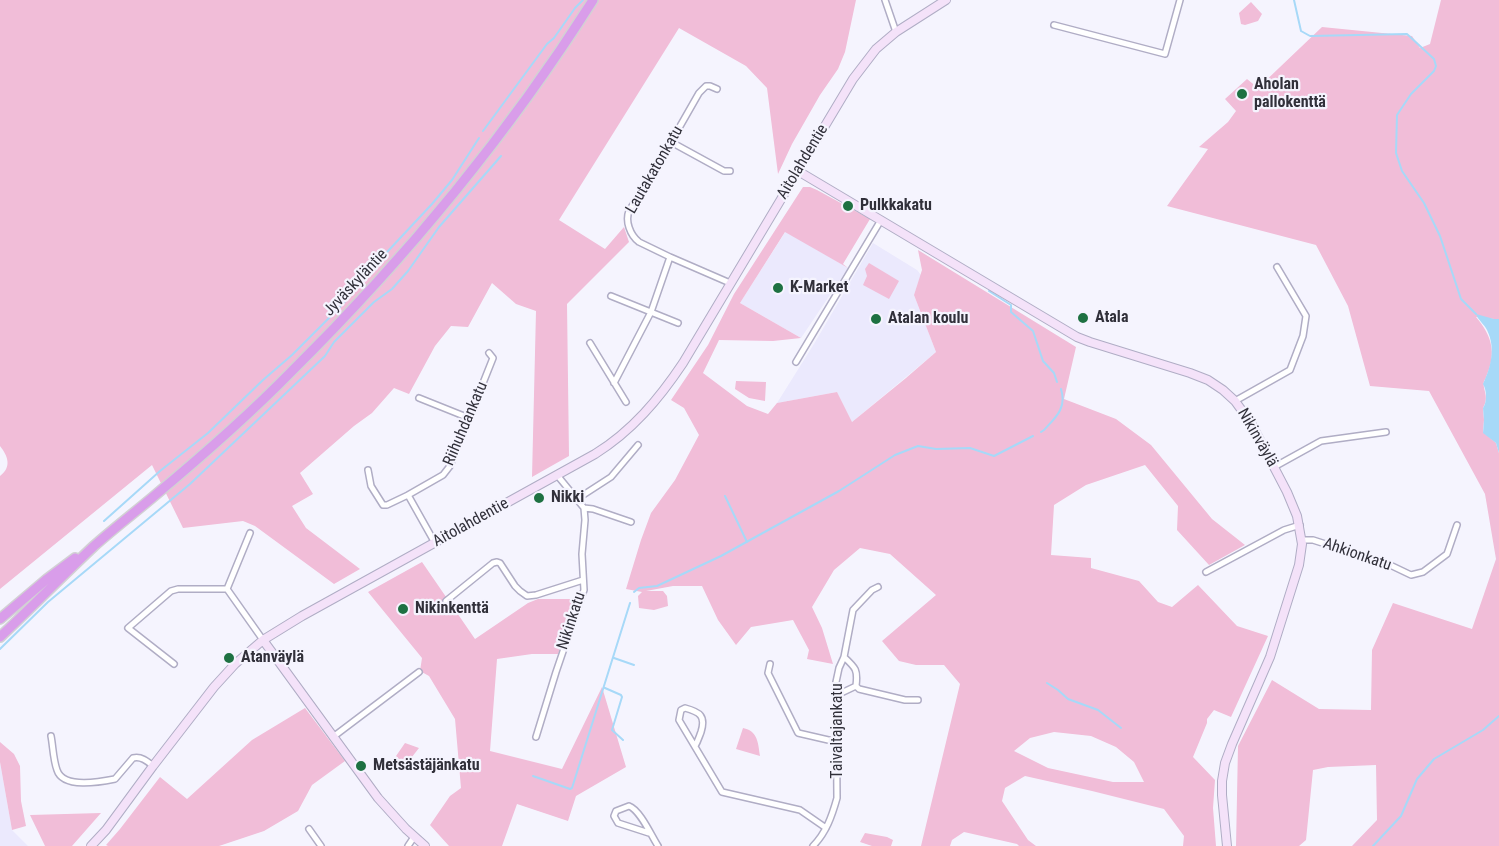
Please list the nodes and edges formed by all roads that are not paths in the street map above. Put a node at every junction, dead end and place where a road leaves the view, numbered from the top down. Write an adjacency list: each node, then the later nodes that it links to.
1 (592, 0): 40 (highway, Jyväskyläntie)
2 (885, 0): 6 (street)
3 (946, 0): 6 (street, Aitolahdentie)
4 (1180, 0): 5 (street)
5 (1054, 25)
6 (896, 32): 10 (street, Aitolahdentie)
7 (717, 89): 8 (street, Lautakatonkatu)
8 (671, 142): 9 (street); 12 (street, Lautakatonkatu)
9 (730, 171)
10 (798, 171): 11 (street, Nikinväylä); 14 (street, Aitolahdentie)
11 (881, 220): 20 (street); 23 (street, Nikinväylä)
12 (670, 257): 14 (street, Lautakatonkatu); 16 (street)
13 (1277, 267): 23 (street)
14 (730, 283): 30 (street, Aitolahdentie)
15 (611, 296): 16 (street)
16 (651, 312): 17 (street); 21 (street)
17 (678, 323)
18 (590, 343): 21 (street)
19 (489, 353): 25 (street, Riihuhdankatu)
20 (796, 362)
21 (614, 383): 24 (street)
22 (419, 398): 25 (street)
23 (1235, 400): 28 (street, Nikinväylä)
24 (626, 402)
25 (470, 418): 31 (street, Riihuhdankatu)
26 (1386, 432): 28 (street)
27 (638, 445): 32 (street)
28 (1274, 467): 35 (street, Nikinväylä)
29 (368, 470): 31 (street, Riihuhdankatu)
30 (557, 475): 32 (street); 39 (street, Aitolahdentie)
31 (408, 495): 39 (street)
32 (577, 499): 33 (street)
33 (584, 508): 34 (street); 42 (street, Nikinkatu)
34 (630, 522)
35 (1300, 525): 38 (street, Nikinväylä); 41 (street)
36 (1457, 525): 38 (street, Ahkionkatu)
37 (250, 533): 44 (street)
38 (1302, 540): 72 (street, Nikinväylä)
39 (435, 543): 48 (street, Aitolahdentie)
40 (95, 546): 46 (highway); 47 (highway)
41 (1206, 573)
42 (583, 580): 45 (street); 58 (street, Nikinkatu)
43 (878, 587): 49 (street, Taivaltajankatu)
44 (227, 589): 48 (street); 50 (street)
45 (446, 601)
46 (0, 619)
47 (0, 637)
48 (263, 640): 57 (street); 61 (street, Aitolahdentie)
49 (844, 657): 53 (street); 54 (street, Taivaltajankatu)
50 (174, 664)
51 (770, 664): 59 (street)
52 (419, 672): 57 (street)
53 (856, 686): 54 (street); 55 (street)
54 (837, 695): 59 (street, Taivaltajankatu)
55 (918, 700)
56 (51, 736): 61 (street)
57 (333, 737): 65 (street)
58 (536, 737)
59 (837, 742): 62 (street, Taivaltajankatu)
60 (695, 746): 60 (street); 62 (street)
61 (153, 766): 66 (street, Aitolahdentie)
62 (826, 828): 71 (street, Taivaltajankatu)
63 (309, 829): 67 (street)
64 (649, 833): 64 (street); 70 (street)
65 (414, 837): 68 (street); 69 (street)
66 (91, 846)
67 (321, 846)
68 (408, 846)
69 (425, 846)
70 (658, 846)
71 (813, 846)
72 (1227, 846)

